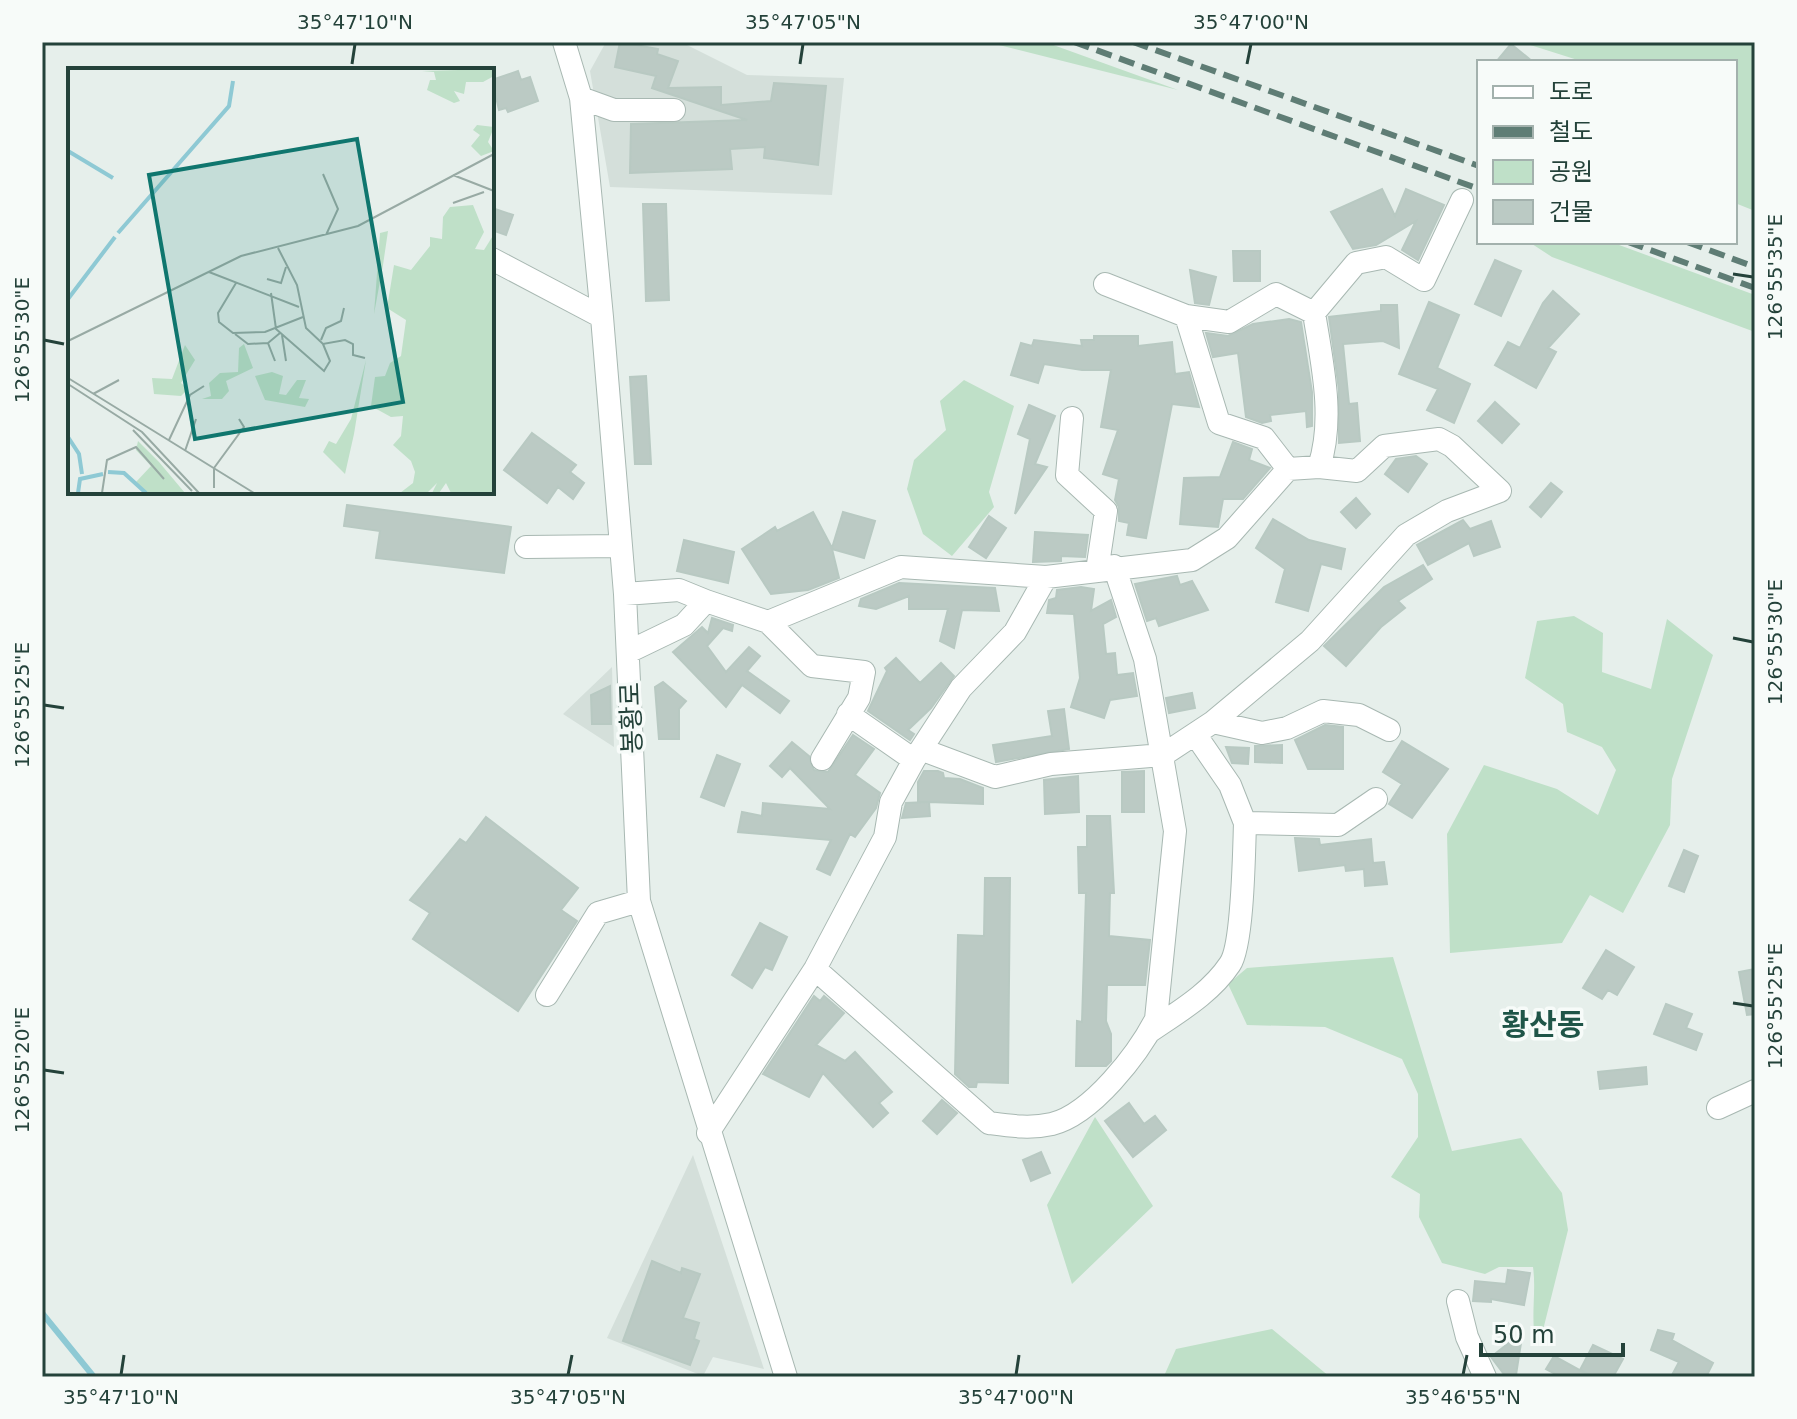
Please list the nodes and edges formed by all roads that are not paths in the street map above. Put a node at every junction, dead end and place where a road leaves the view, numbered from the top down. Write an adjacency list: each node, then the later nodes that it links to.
1 (564, 42): 2 (street, 봉황로)
2 (581, 98): 3 (street); 9 (street, 봉황로)
3 (674, 110)
4 (1462, 200): 7 (street)
5 (494, 260): 9 (street)
6 (1105, 284): 8 (street)
7 (1314, 313): 8 (street); 11 (street)
8 (1186, 316): 12 (street)
9 (602, 317): 13 (street, 봉황로)
10 (1072, 418): 15 (street)
11 (1319, 467): 12 (street); 22 (street)
12 (1288, 469): 15 (street)
13 (620, 546): 14 (street); 17 (street, 봉황로)
14 (526, 547)
15 (1106, 569): 16 (street); 25 (street)
16 (1046, 577): 19 (street); 24 (street)
17 (625, 594): 18 (street); 20 (street, 봉황로)
18 (706, 601): 19 (street); 20 (street)
19 (768, 622): 21 (street)
20 (628, 652): 29 (street, 봉황로)
21 (848, 714): 24 (street); 26 (street)
22 (1204, 728): 23 (street); 25 (street); 28 (street)
23 (1389, 730)
24 (918, 755): 25 (street); 30 (street)
25 (1163, 755): 32 (street)
26 (822, 759)
27 (1376, 799): 28 (street)
28 (1245, 823): 32 (street)
29 (639, 901): 31 (street); 35 (street, 봉황로)
30 (815, 969): 32 (street); 35 (street)
31 (547, 995)
32 (1149, 1032)
33 (1755, 1091): 34 (street)
34 (1718, 1108)
35 (708, 1133): 37 (street, 봉황로)
36 (1458, 1301): 38 (street)
37 (786, 1377)
38 (1485, 1377)

